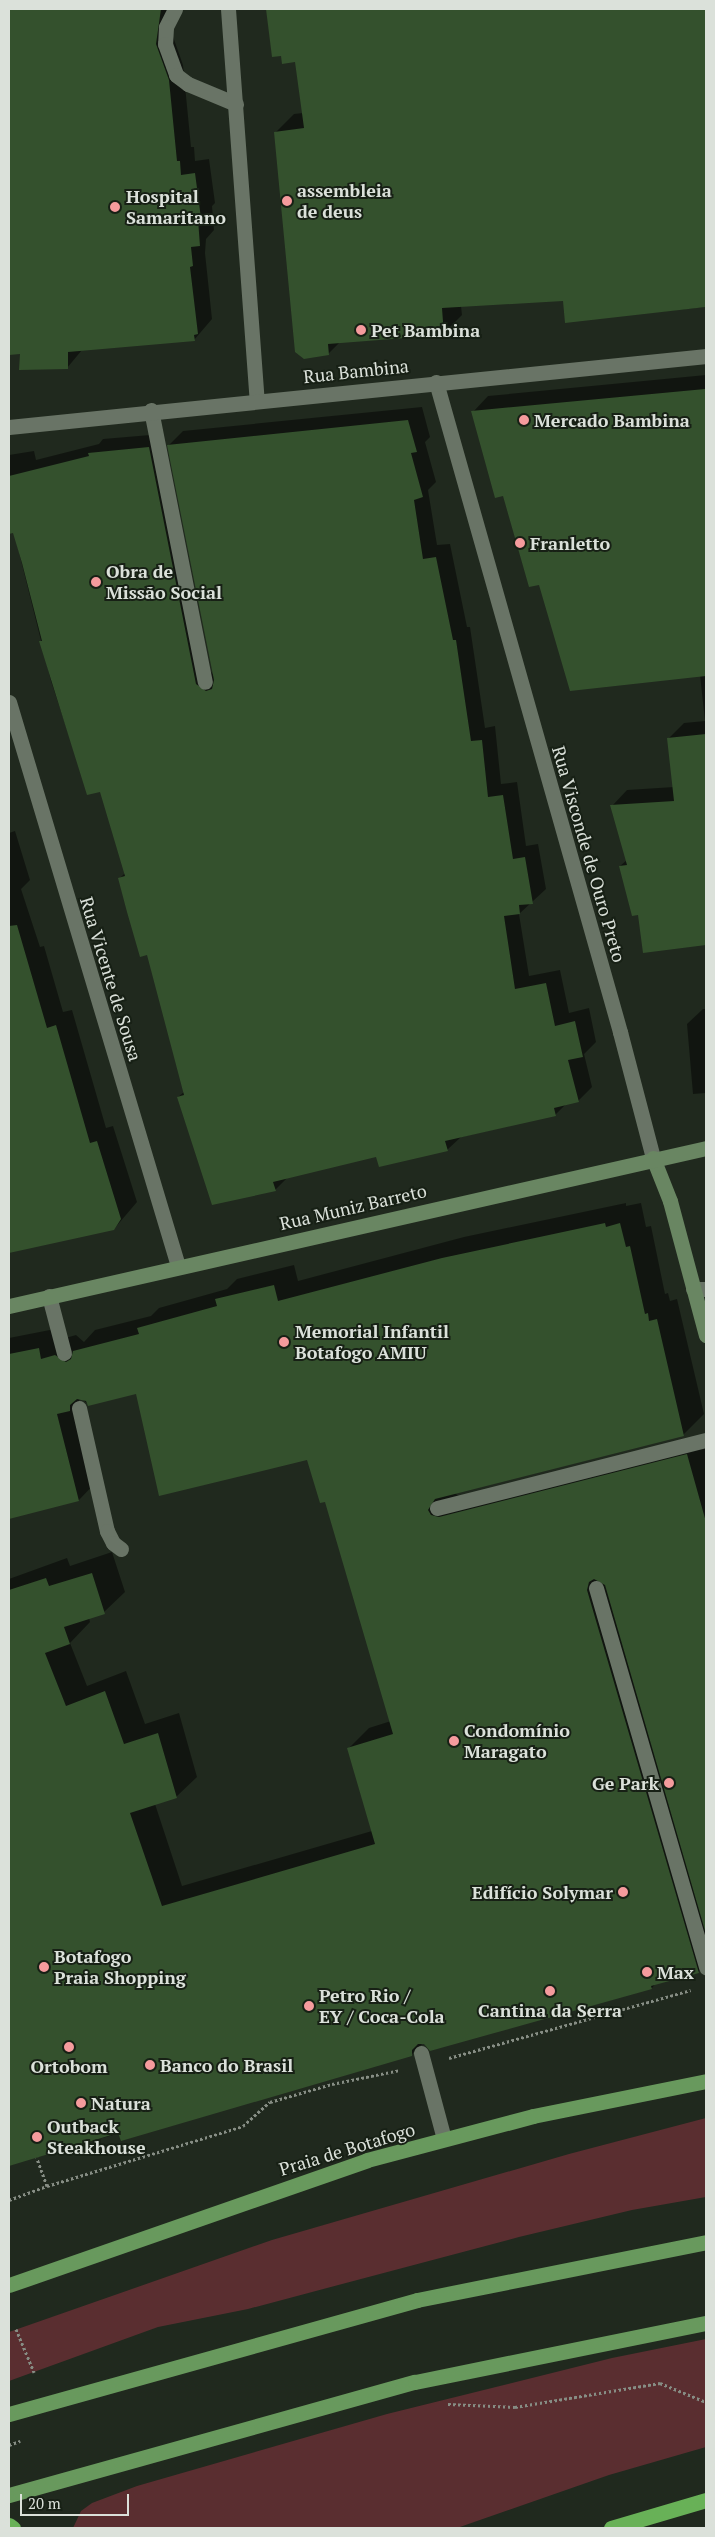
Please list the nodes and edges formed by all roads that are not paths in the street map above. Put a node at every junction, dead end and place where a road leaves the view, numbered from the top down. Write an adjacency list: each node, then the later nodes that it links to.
1 (174, 9): 3 (street)
2 (228, 9): 3 (street)
3 (236, 104): 6 (street)
4 (706, 356): 5 (street, Rua Bambina)
5 (436, 382): 6 (street, Rua Bambina); 12 (street, Rua Visconde de Ouro Preto)
6 (256, 400): 7 (street, Rua Bambina)
7 (151, 410): 8 (street, Rua Bambina); 9 (street)
8 (9, 426)
9 (206, 682)
10 (9, 702): 13 (street, Rua Vicente de Sousa)
11 (706, 1148): 12 (main road, Rua Muniz Barreto)
12 (653, 1158): 13 (main road, Rua Muniz Barreto); 14 (main road, Rua Visconde de Ouro Preto)
13 (178, 1266): 15 (main road, Rua Muniz Barreto)
14 (700, 1289): 17 (main road, Rua Visconde de Ouro Preto)
15 (50, 1296): 16 (main road, Rua Muniz Barreto); 18 (street)
16 (9, 1306)
17 (706, 1335)
18 (64, 1353)
19 (79, 1408): 22 (street)
20 (706, 1440): 21 (street)
21 (437, 1508)
22 (121, 1549)
23 (596, 1588): 24 (street)
24 (706, 1967)
25 (423, 2059): 27 (street)
26 (706, 2081): 27 (main road, Praia de Botafogo)
27 (444, 2139): 29 (main road, Praia de Botafogo)
28 (706, 2242): 31 (main road)
29 (9, 2285)
30 (706, 2323): 32 (main road)
31 (9, 2414)
32 (9, 2494)
33 (706, 2500): 36 (highway)
34 (9, 2525): 35 (highway)
35 (13, 2528)
36 (611, 2528)

